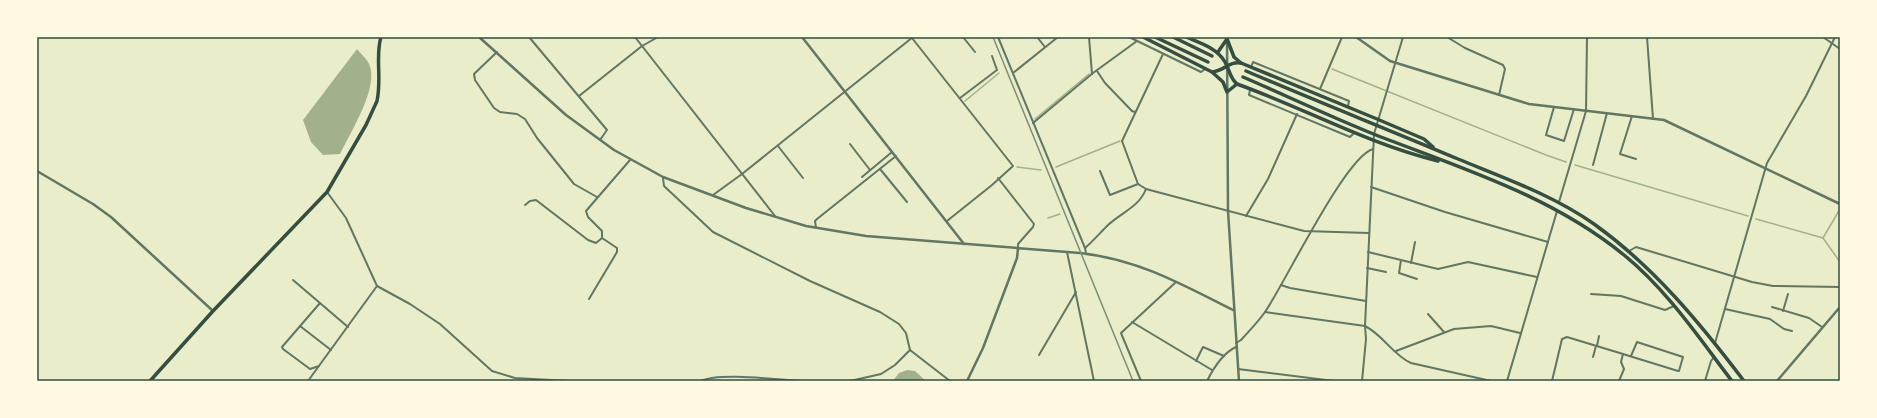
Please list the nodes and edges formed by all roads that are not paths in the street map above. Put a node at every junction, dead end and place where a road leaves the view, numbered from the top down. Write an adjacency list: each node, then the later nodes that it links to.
1 (381, 37): 97 (main road)
2 (479, 37): 32 (street)
3 (529, 37): 56 (street)
4 (635, 37): 29 (street)
5 (658, 37): 29 (street)
6 (802, 37): 53 (street)
7 (912, 37): 53 (street); 57 (street)
8 (963, 37): 33 (street)
9 (998, 37): 47 (street)
10 (1037, 37): 30 (street)
11 (1058, 37): 30 (street)
12 (1089, 37): 48 (street)
13 (1128, 37): 27 (street)
14 (1143, 37): 43 (main road)
15 (1156, 37): 38 (main road)
16 (1173, 37): 37 (main road)
17 (1186, 37): 34 (main road)
18 (1342, 37): 52 (street)
19 (1356, 37): 39 (street)
20 (1403, 37): 39 (street)
21 (1447, 37): 55 (street)
22 (1587, 37): 61 (street)
23 (1647, 37): 67 (street)
24 (1823, 37): 28 (street)
25 (1835, 37): 28 (street)
26 (1227, 38): 34 (main road); 40 (main road); 41 (street)
27 (1137, 41): 35 (street); 44 (street)
28 (1832, 45): 31 (street); 85 (street)
29 (642, 46): 56 (street); 89 (street)
30 (1045, 47): 47 (street)
31 (1840, 49)
32 (497, 52): 73 (street); 99 (street)
33 (975, 52)
34 (1218, 52): 41 (main road)
35 (1163, 54): 43 (street); 62 (street)
36 (992, 56): 57 (street)
37 (1212, 56)
38 (1208, 62)
39 (1395, 62): 55 (street); 66 (street)
40 (1241, 63): 41 (main road); 42 (main road)
41 (1227, 66): 46 (main road); 50 (main road); 54 (street)
42 (1251, 67): 52 (street); 58 (main road)
43 (1206, 68): 46 (main road)
44 (1097, 70): 48 (street); 62 (street)
45 (1246, 71): 69 (main road)
46 (1212, 72): 54 (main road)
47 (1013, 73): 68 (street)
48 (1092, 74): 68 (street)
49 (1243, 77): 71 (main road)
50 (1237, 84): 51 (main road); 54 (main road)
51 (1251, 89): 64 (street); 70 (main road)
52 (1320, 89): 58 (street)
53 (844, 92): 75 (street); 78 (street)
54 (1228, 92): 105 (street)
55 (1499, 95): 59 (street)
56 (579, 96): 73 (street)
57 (960, 98): 93 (street)
58 (1348, 107): 66 (main road)
59 (1554, 107): 60 (street); 60 (street)
60 (1574, 109): 61 (street)
61 (1586, 111): 63 (street); 101 (street)
62 (1135, 112): 94 (street)
63 (1607, 113): 65 (street); 83 (street)
64 (1297, 114): 70 (street); 106 (street)
65 (1632, 116): 67 (street); 80 (street)
66 (1377, 119): 69 (street); 77 (main road)
67 (1653, 119): 85 (street)
68 (1033, 123): 117 (street)
69 (1375, 124): 71 (street); 77 (main road)
70 (1355, 133): 72 (main road)
71 (1374, 134): 72 (street); 82 (main road)
72 (1374, 140): 76 (street); 82 (main road)
73 (600, 141): 81 (street)
74 (850, 144): 86 (street)
75 (778, 145): 89 (street); 92 (street)
76 (1373, 149): 95 (street); 110 (street)
77 (1439, 151): 101 (main road)
78 (892, 152): 79 (street); 86 (street)
79 (896, 156): 84 (street); 108 (street)
80 (1636, 159)
81 (630, 160): 90 (street); 99 (street)
82 (1451, 164): 104 (main road)
83 (1592, 165)
84 (880, 169): 100 (street); 109 (street)
85 (1766, 169): 102 (street); 127 (street)
86 (870, 170): 91 (street)
87 (37, 171): 146 (street)
88 (1100, 171): 94 (street)
89 (742, 174): 98 (street); 107 (street)
90 (663, 176): 98 (street); 163 (street)
91 (862, 177)
92 (803, 178)
93 (998, 178): 108 (street); 116 (street)
94 (1138, 184): 96 (street)
95 (1371, 187): 111 (street); 114 (street)
96 (1146, 188): 105 (street); 117 (street)
97 (327, 192): 132 (street); 146 (main road)
98 (713, 195): 107 (street)
99 (597, 197): 112 (street)
100 (907, 202)
101 (1558, 202): 118 (main road)
102 (1840, 204)
103 (525, 205): 112 (street)
104 (1557, 210): 114 (street); 140 (main road)
105 (1228, 211): 106 (street); 144 (street)
106 (1246, 216): 110 (street)
107 (776, 218): 109 (street)
108 (947, 221): 115 (street)
109 (816, 228): 115 (street)
110 (1312, 232): 111 (street); 131 (street)
111 (1369, 233): 120 (street)
112 (602, 238): 137 (street)
113 (1415, 242): 123 (street)
114 (1548, 242): 126 (street)
115 (965, 244): 116 (street)
116 (1018, 248): 119 (street); 182 (street)
117 (1085, 248): 121 (street)
118 (1629, 251): 127 (street); 159 (main road)
119 (1067, 252): 121 (street); 134 (street)
120 (1368, 252): 122 (street); 124 (street)
121 (1086, 253): 130 (street)
122 (1401, 260): 123 (street); 128 (street)
123 (1411, 263): 126 (street)
124 (1367, 268): 125 (street); 138 (street)
125 (1386, 272)
126 (1537, 277): 156 (street)
127 (1734, 277): 133 (street); 143 (street)
128 (1417, 279)
129 (293, 280): 139 (street)
130 (1176, 282): 144 (street); 149 (street)
131 (1281, 285): 138 (street); 147 (street)
132 (377, 286): 152 (street); 177 (street)
133 (1840, 287)
134 (1076, 292): 166 (street); 183 (street)
135 (1591, 294): 140 (street)
136 (1788, 294): 145 (street)
137 (589, 299)
138 (1366, 301): 151 (street)
139 (320, 303): 150 (street); 152 (street)
140 (1674, 306): 170 (main road)
141 (1772, 307): 145 (street)
142 (1840, 307): 153 (street)
143 (1726, 309): 154 (street); 159 (street)
144 (1234, 310): 158 (street)
145 (1783, 311): 153 (street)
146 (213, 312): 175 (main road)
147 (1264, 312): 151 (street); 158 (street)
148 (1428, 314): 155 (street)
149 (1132, 322): 171 (street); 184 (street)
150 (300, 326): 162 (street); 172 (street)
151 (1364, 326): 164 (street); 188 (street)
152 (348, 327): 162 (street)
153 (1822, 327): 196 (street)
154 (1792, 331)
155 (1444, 332): 156 (street); 164 (street)
156 (1520, 334): 190 (street)
157 (1599, 336): 160 (street)
158 (1236, 343): 161 (street)
159 (1714, 344): 195 (main road)
160 (1596, 346): 165 (street); 169 (street); 191 (street)
161 (1236, 348): 167 (street); 173 (street)
162 (331, 350): 172 (street)
163 (910, 350): 180 (street); 181 (street)
164 (1396, 351): 189 (street)
165 (1623, 354): 168 (street); 192 (street)
166 (1039, 355)
167 (1225, 356): 171 (street); 174 (street)
168 (1631, 356): 168 (street)
169 (1593, 357)
170 (1714, 357): 193 (street); 194 (main road)
171 (1196, 361): 174 (street)
172 (320, 366): 176 (street)
173 (1238, 369): 186 (street); 187 (street)
174 (1212, 370): 185 (street)
175 (150, 381)
176 (308, 381)
177 (568, 381)
178 (701, 381): 179 (street)
179 (802, 381)
180 (850, 381)
181 (950, 381)
182 (967, 381)
183 (1094, 381)
184 (1141, 381)
185 (1207, 381)
186 (1239, 381)
187 (1334, 381)
188 (1362, 381)
189 (1492, 381)
190 (1507, 381)
191 (1552, 381)
192 (1619, 381)
193 (1705, 381)
194 (1732, 381)
195 (1744, 381)
196 (1778, 381)

